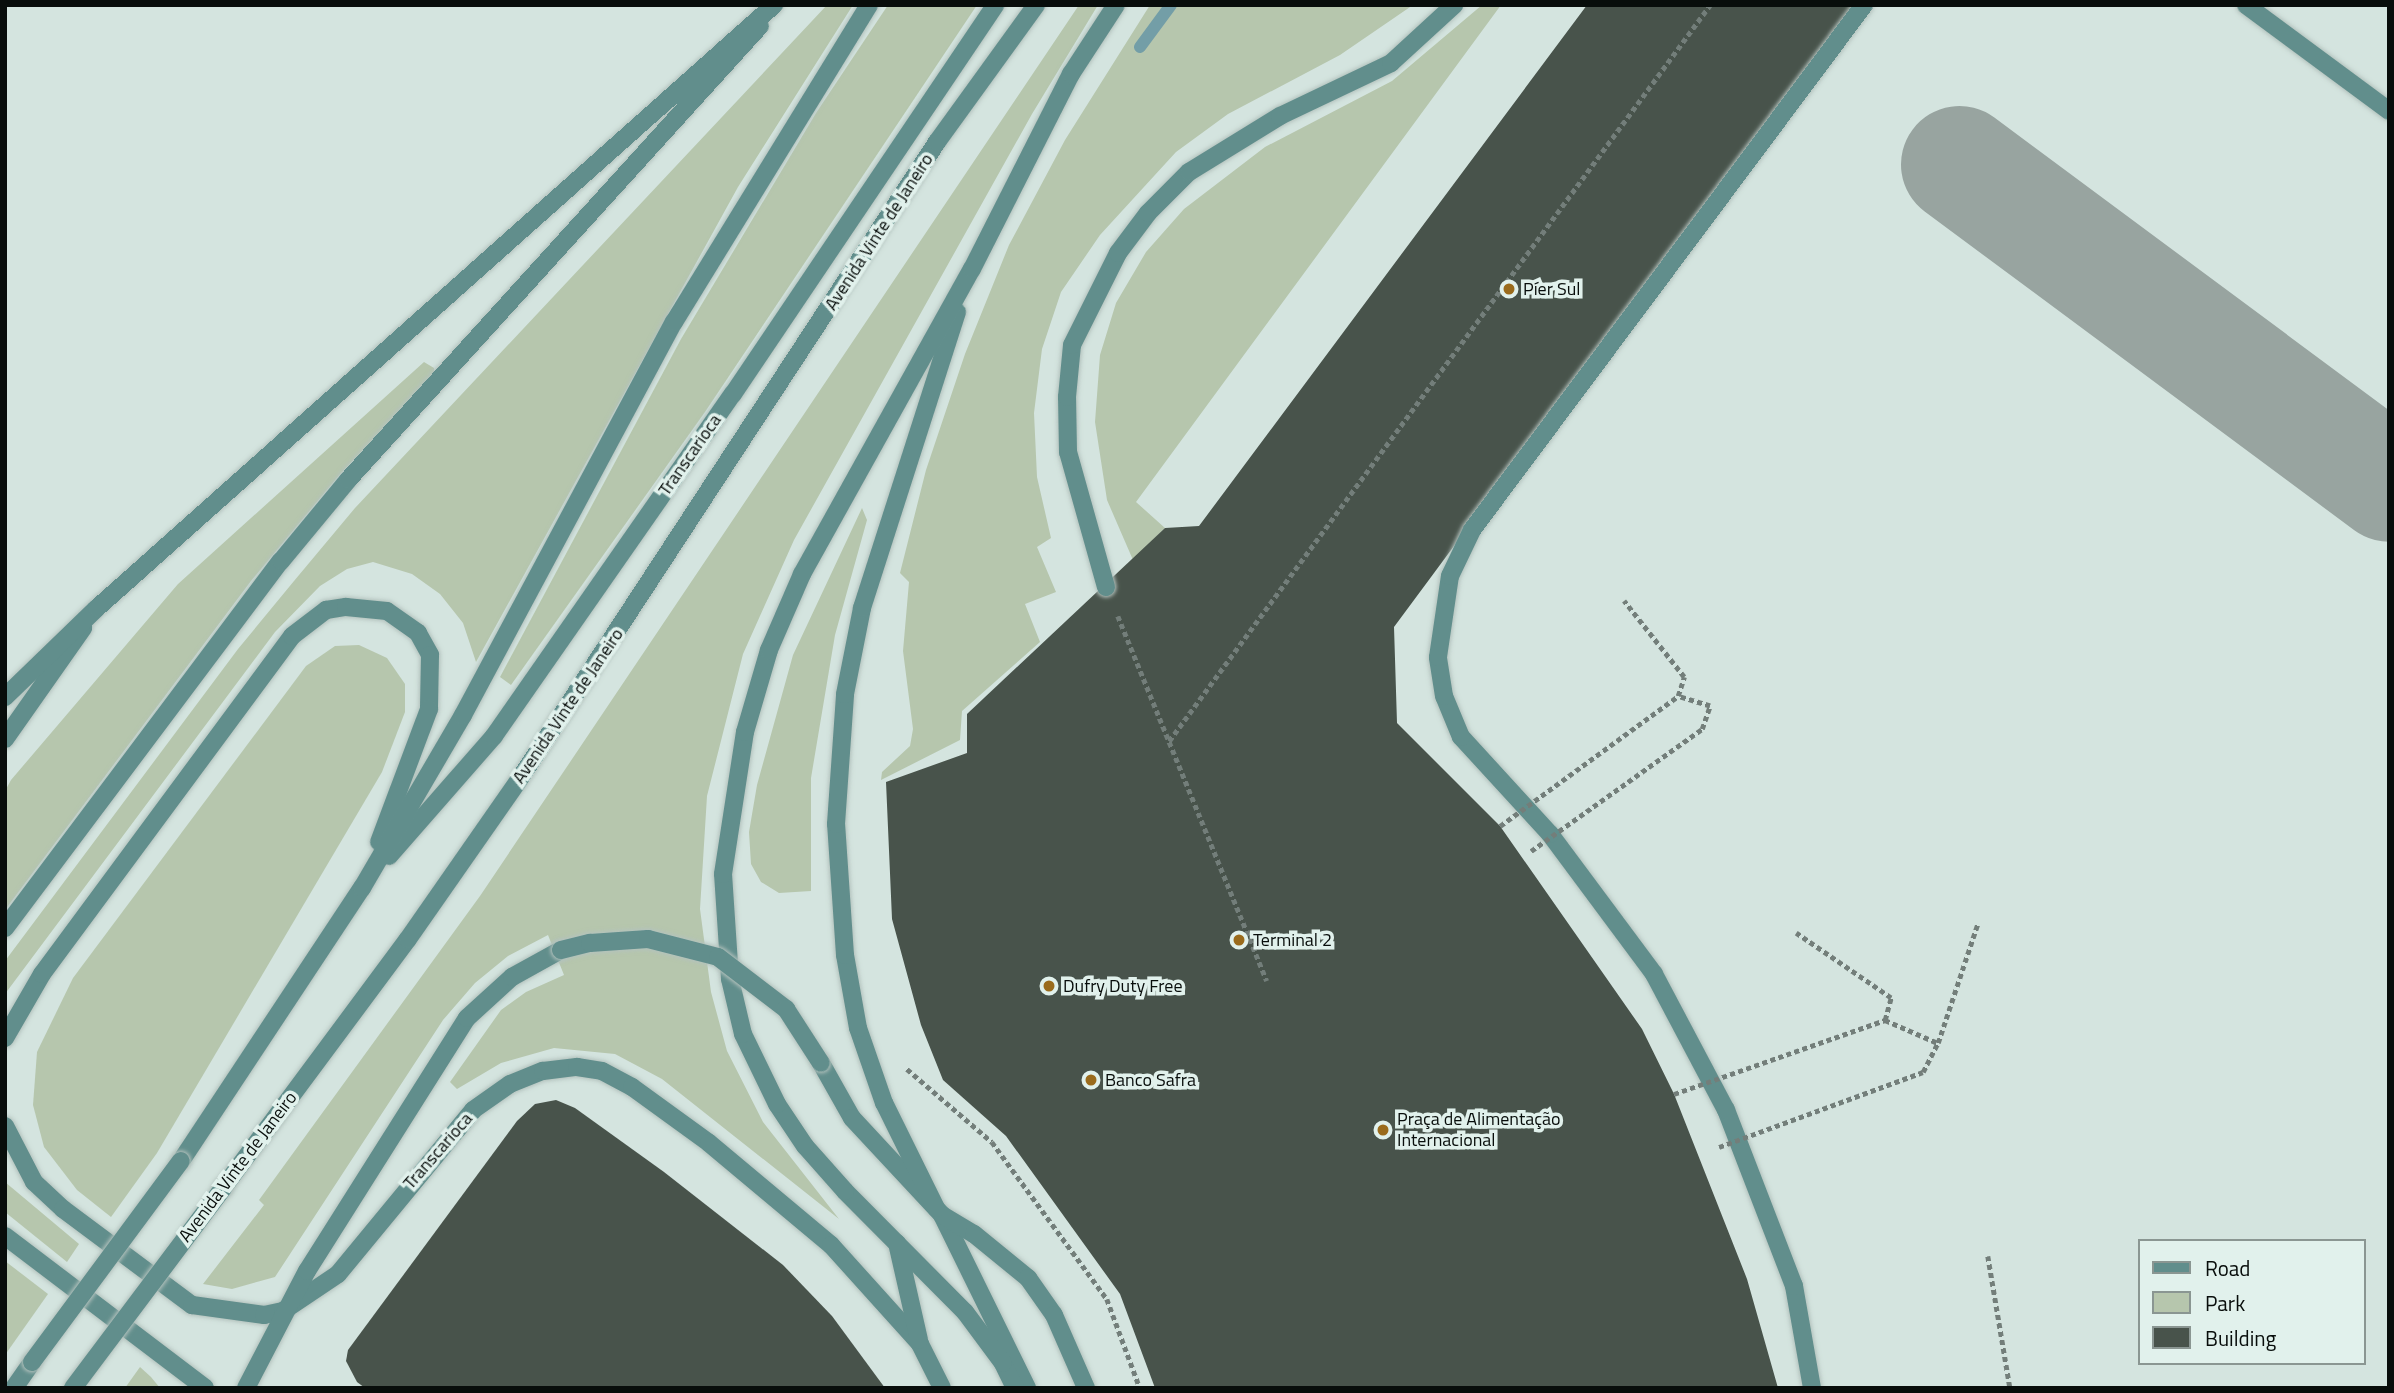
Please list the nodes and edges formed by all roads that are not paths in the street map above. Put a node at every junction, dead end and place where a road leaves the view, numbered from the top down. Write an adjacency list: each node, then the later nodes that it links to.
1 (776, 5): 12 (street); 16 (street)
2 (869, 5): 15 (street, Transcarioca)
3 (995, 5): 15 (street, Transcarioca)
4 (1036, 5): 25 (street, Avenida Vinte de Janeiro, bridge)
5 (1116, 5): 10 (street)
6 (1454, 5): 11 (street)
7 (1864, 5): 32 (street)
8 (2246, 5): 9 (street)
9 (2389, 111)
10 (972, 269): 19 (street); 21 (street)
11 (1106, 587)
12 (97, 608): 13 (street); 14 (street)
13 (5, 697)
14 (5, 738)
15 (362, 888): 17 (street, Transcarioca); 24 (street, Transcarioca, bridge)
16 (5, 928)
17 (5, 1038)
18 (5, 1126): 22 (street, Transcarioca)
19 (939, 1211): 22 (street, bridge); 30 (street); 31 (street)
20 (5, 1236): 26 (street)
21 (897, 1243): 23 (street); 29 (street)
22 (283, 1311): 23 (street, Transcarioca); 27 (street)
23 (920, 1344): 28 (street, Transcarioca)
24 (14, 1388)
25 (73, 1388)
26 (205, 1388)
27 (246, 1388)
28 (942, 1388)
29 (1014, 1388)
30 (1027, 1388)
31 (1086, 1388)
32 (1812, 1388)

